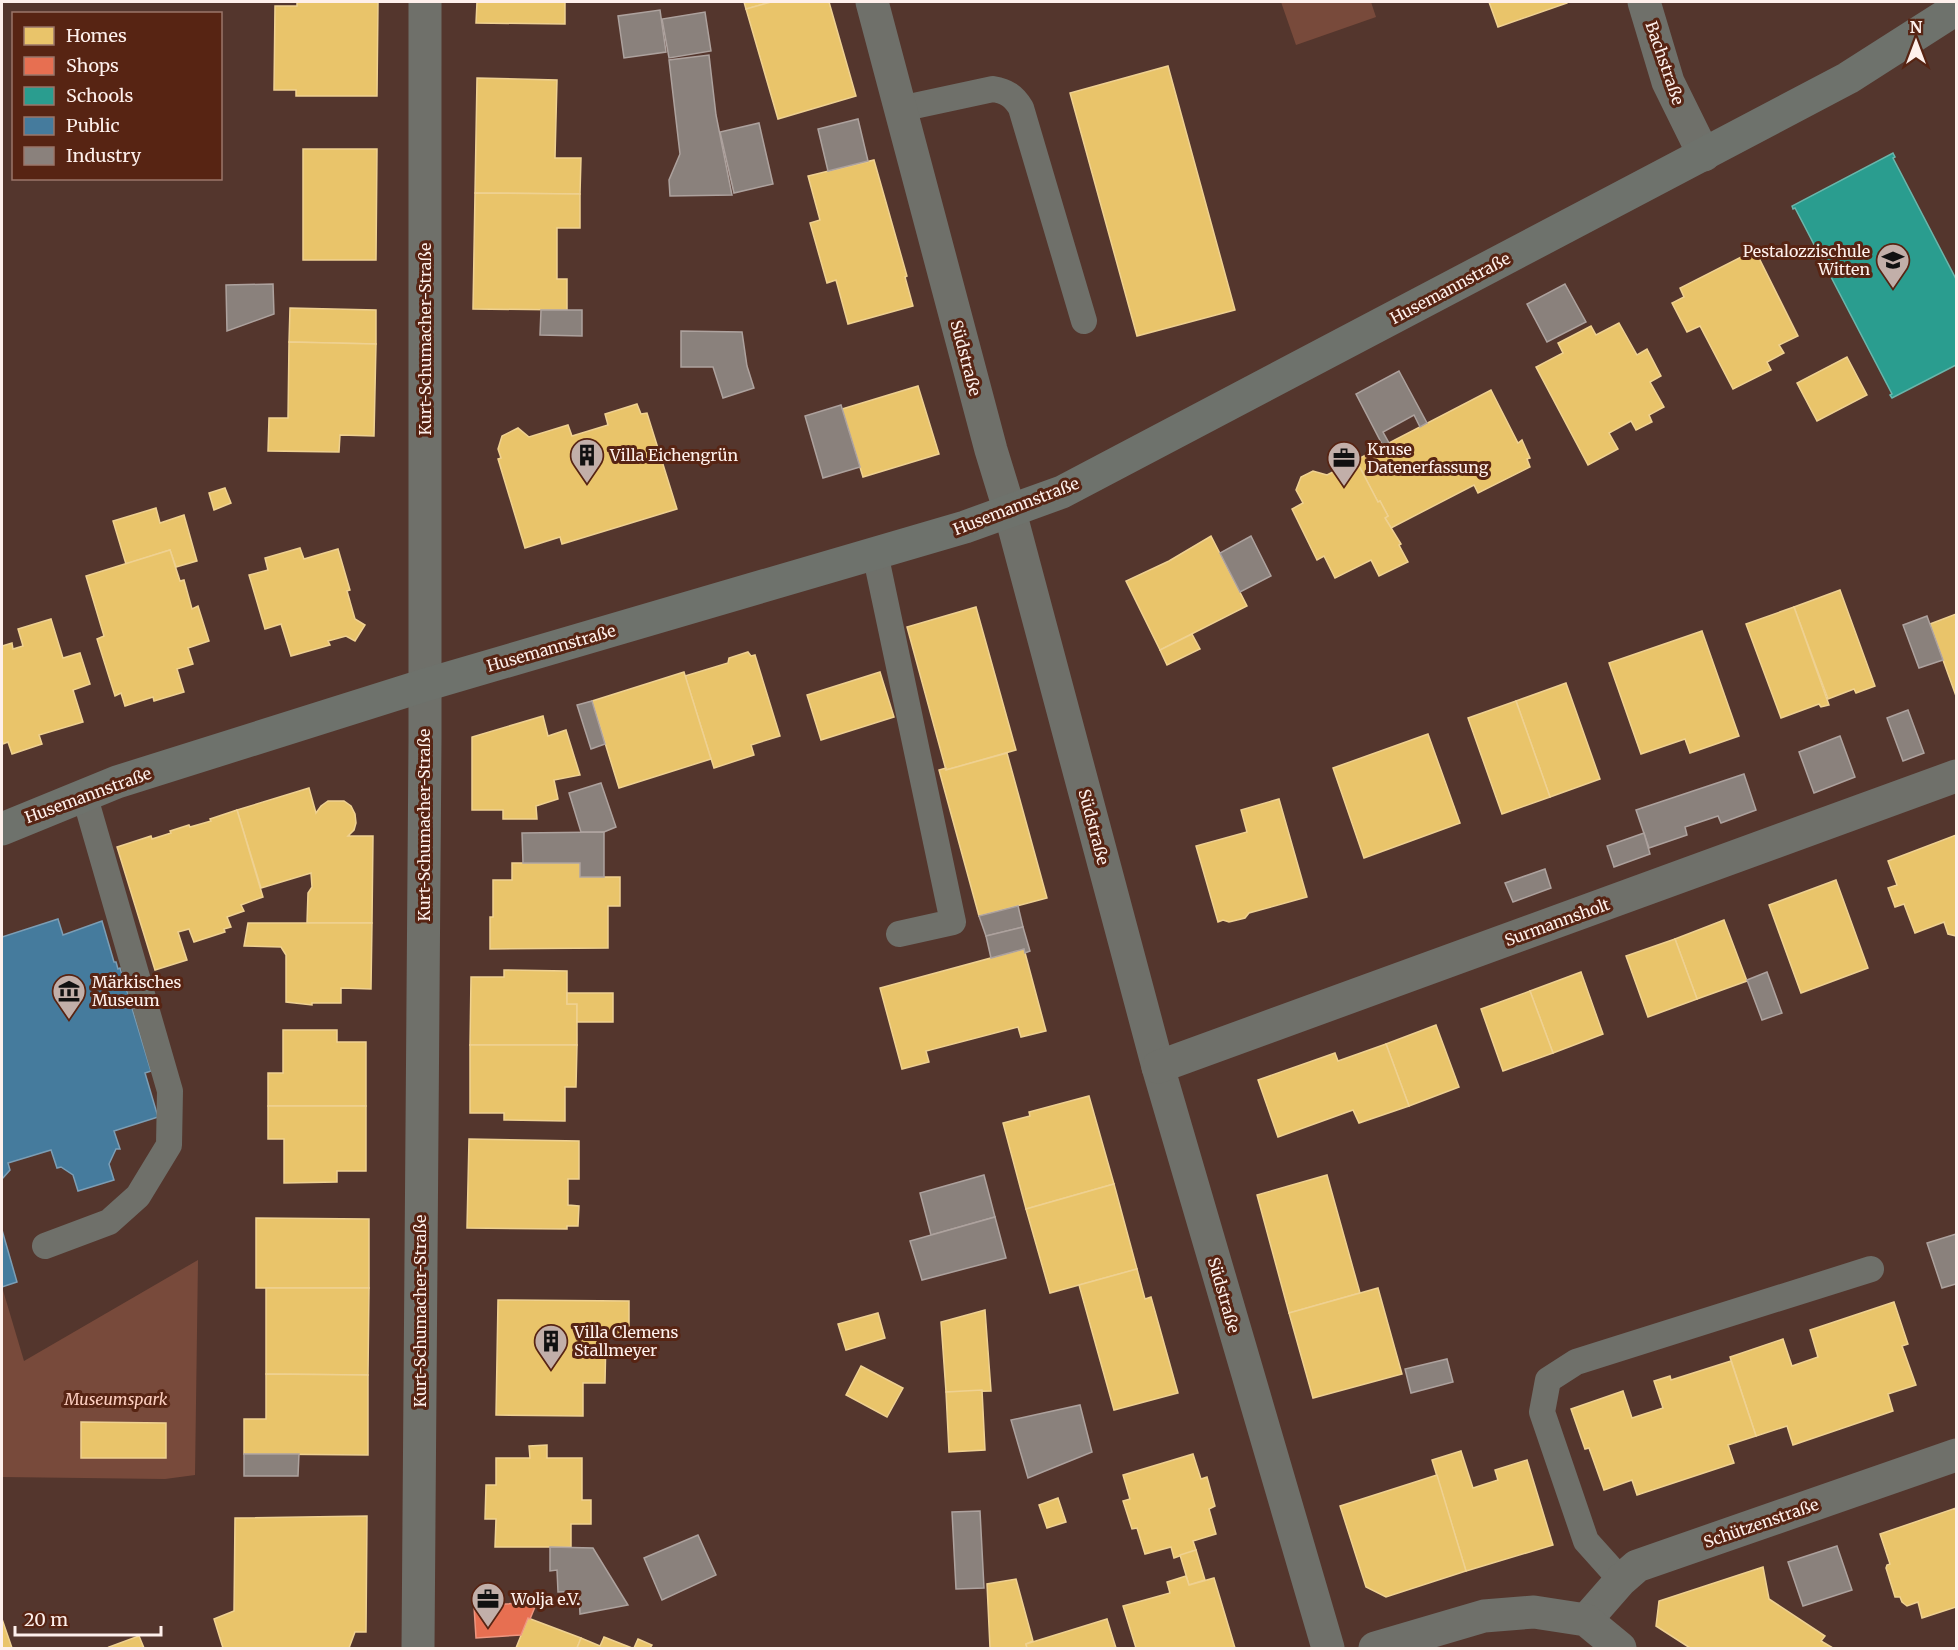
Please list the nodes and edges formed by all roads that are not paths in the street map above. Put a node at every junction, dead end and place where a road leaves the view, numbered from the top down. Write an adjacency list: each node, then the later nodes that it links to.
1 (425, 2): 10 (street, Kurt-Schumacher-Straße)
2 (872, 2): 5 (street, Südstraße)
3 (1644, 2): 6 (street, Bachstraße)
4 (1956, 9): 6 (main road, Husemannstraße)
5 (900, 109): 7 (lane); 8 (street, Südstraße)
6 (1704, 155): 8 (main road, Husemannstraße)
7 (1084, 321)
8 (1010, 512): 9 (main road, Husemannstraße); 15 (street, Südstraße)
9 (875, 554): 10 (main road, Husemannstraße); 14 (lane)
10 (425, 685): 12 (main road, Husemannstraße); 21 (street, Kurt-Schumacher-Straße)
11 (1956, 776): 15 (street, Surmannsholt)
12 (84, 794): 13 (main road, Husemannstraße); 16 (lane)
13 (2, 828)
14 (899, 934)
15 (1158, 1067): 22 (street, Südstraße)
16 (45, 1246)
17 (1871, 1269): 19 (lane)
18 (1956, 1455): 19 (street, Schützenstraße)
19 (1621, 1580): 20 (street, Schützenstraße)
20 (1586, 1620): 23 (street); 24 (street)
21 (418, 1648)
22 (1328, 1648)
23 (1375, 1648)
24 (1620, 1648)

